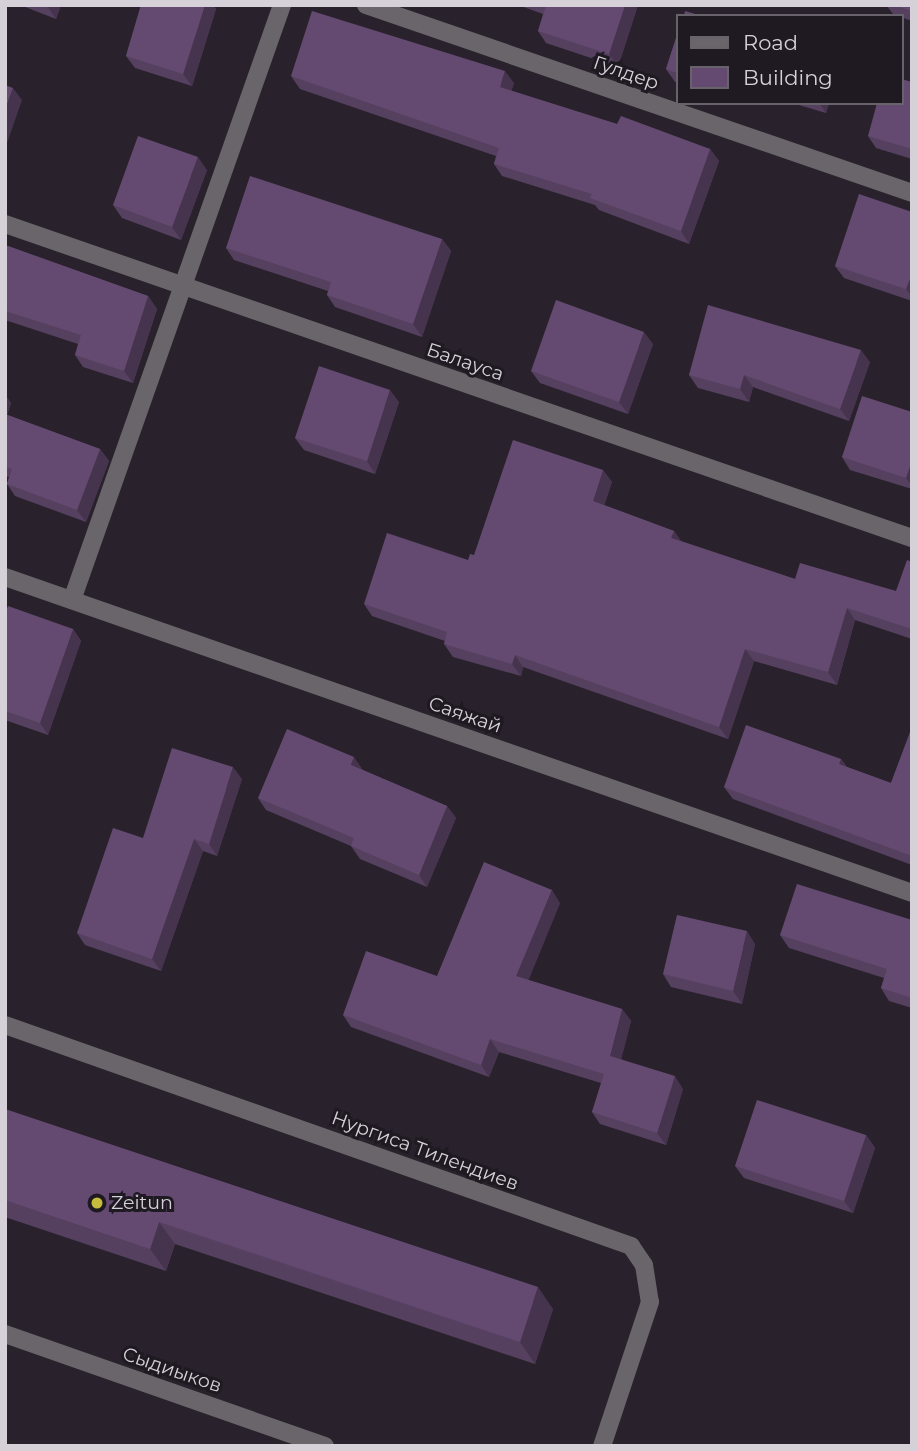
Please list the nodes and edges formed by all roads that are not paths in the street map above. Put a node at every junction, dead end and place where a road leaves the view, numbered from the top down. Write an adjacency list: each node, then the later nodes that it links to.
1 (282, 5): 5 (street)
2 (366, 5): 3 (street, Гулдер)
3 (912, 193)
4 (5, 225): 5 (street, Балауса)
5 (180, 286): 6 (street, Балауса); 8 (street)
6 (912, 538)
7 (5, 577): 8 (street, Саяжай)
8 (72, 600): 9 (street, Саяжай)
9 (912, 893)
10 (5, 1024): 13 (street, Нургиса Тилендиев)
11 (5, 1335): 12 (street, Сыдиыков)
12 (325, 1446)
13 (602, 1446)

